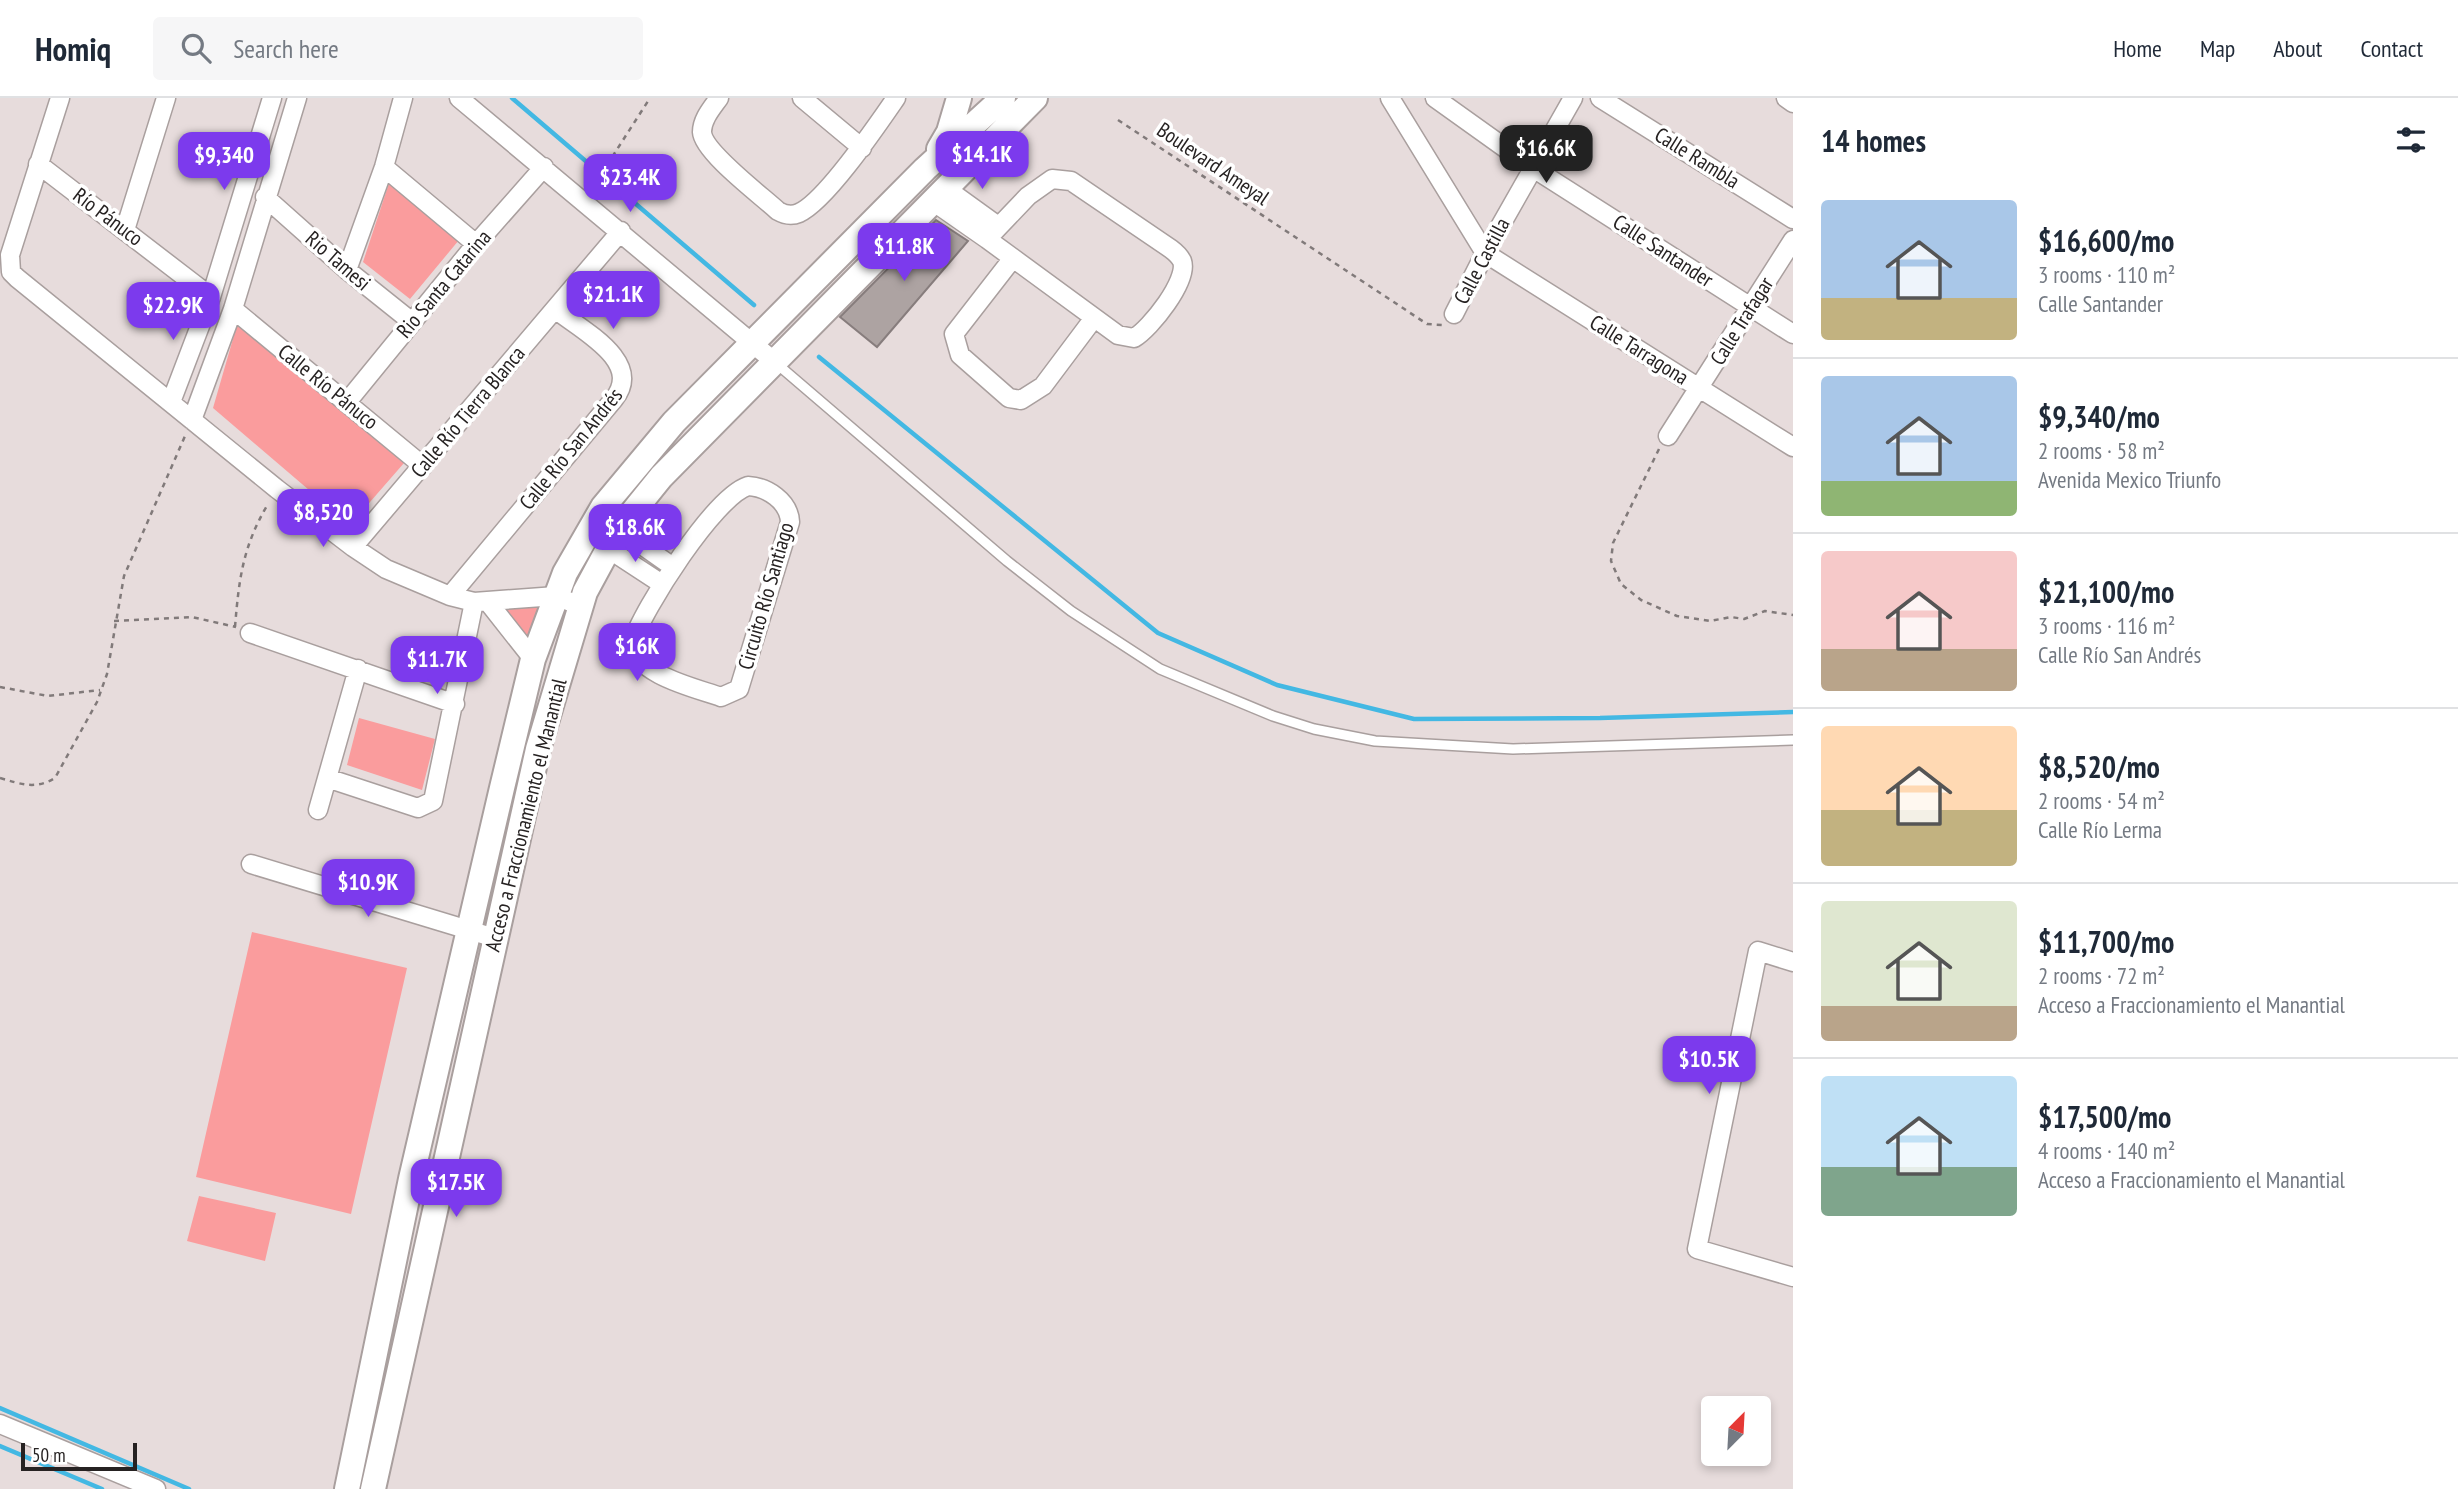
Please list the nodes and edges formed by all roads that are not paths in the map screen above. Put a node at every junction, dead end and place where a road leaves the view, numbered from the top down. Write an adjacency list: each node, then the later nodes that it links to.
1 (60, 98): 20 (street)
2 (166, 98): 28 (street)
3 (272, 98): 37 (street)
4 (297, 98): 26 (street)
5 (403, 98): 21 (street)
6 (459, 98): 22 (street)
7 (719, 98): 19 (street)
8 (802, 98): 19 (street)
9 (895, 98): 19 (street)
10 (960, 98): 24 (main road)
11 (1003, 98): 24 (main road, Acceso a Fraccionamiento el Manantial)
12 (1035, 98): 25 (main road, Acceso a Fraccionamiento el Manantial)
13 (1390, 98): 33 (street)
14 (1435, 98): 23 (street, Calle Santander)
15 (1573, 98): 23 (street, Calle Castilla)
16 (1600, 98): 27 (street, Calle Rambla)
17 (1786, 98): 18 (street)
18 (1793, 103)
19 (862, 148)
20 (38, 164): 28 (street, Río Pánuco); 35 (street)
21 (384, 167): 32 (street); 36 (street)
22 (544, 167): 29 (street); 32 (street, Rio Santa Catarina)
23 (1533, 168): 33 (street, Calle Castilla); 38 (street, Calle Santander)
24 (925, 169): 45 (main road, Acceso a Fraccionamiento el Manantial)
25 (938, 194): 30 (street); 46 (main road, Acceso a Fraccionamiento el Manantial)
26 (265, 197): 36 (street, Rio Tamesi); 39 (street)
27 (1793, 219)
28 (125, 230): 37 (street, Río Pánuco)
29 (621, 231): 40 (street, Calle Río Tierra Blanca); 45 (street)
30 (992, 233): 34 (street); 42 (street)
31 (1793, 240): 38 (street, Calle Trafagar)
32 (476, 244): 43 (street, Rio Santa Catarina)
33 (1485, 253): 41 (street, Calle Castilla); 47 (street, Calle Tarragona)
34 (1013, 258): 42 (street); 42 (street)
35 (7, 259): 48 (street)
36 (347, 270): 43 (street, Rio Tamesi)
37 (211, 297): 48 (street)
38 (1751, 307): 44 (street, Calle Santander); 47 (street, Calle Trafagar)
39 (233, 309): 49 (street, Calle Río Pánuco); 50 (street)
40 (555, 309): 53 (street, Calle Río Tierra Blanca); 58 (street, Calle Río San Andrés)
41 (1454, 314)
42 (1094, 318)
43 (412, 322): 49 (street, Rio Santa Catarina)
44 (1793, 334)
45 (752, 343): 46 (street); 59 (main road, Acceso a Fraccionamiento el Manantial)
46 (776, 363): 54 (main road, Acceso a Fraccionamiento el Manantial); 66 (lane)
47 (1700, 388): 51 (street, Calle Trafagar); 52 (street, Calle Tarragona)
48 (171, 401): 50 (street)
49 (348, 402): 53 (street, Calle Río Pánuco)
50 (192, 420): 55 (street)
51 (1668, 436)
52 (1793, 447)
53 (423, 466): 55 (street, Calle Río Tierra Blanca)
54 (613, 539): 56 (street); 57 (street); 61 (main road, Acceso a Fraccionamiento el Manantial)
55 (353, 547): 58 (street)
56 (673, 567): 57 (street, Circuito Río Santiago); 57 (street, Circuito Río Santiago)
57 (662, 584)
58 (450, 596): 60 (street)
59 (556, 596): 60 (street); 61 (street); 63 (main road, Acceso a Fraccionamiento el Manantial)
60 (481, 602): 63 (street); 65 (street)
61 (579, 606): 71 (main road, Acceso a Fraccionamiento el Manantial)
62 (243, 630): 64 (street)
63 (533, 659): 70 (main road, Acceso a Fraccionamiento el Manantial)
64 (358, 669): 65 (street); 67 (street)
65 (455, 704): 67 (street)
66 (1793, 740)
67 (327, 778): 68 (street)
68 (318, 810)
69 (251, 864): 70 (street)
70 (471, 930): 71 (street); 76 (main road, Acceso a Fraccionamiento el Manantial)
71 (495, 938): 77 (main road, Acceso a Fraccionamiento el Manantial)
72 (1793, 962): 73 (street)
73 (1793, 1277)
74 (0, 1424): 75 (street)
75 (156, 1489)
76 (347, 1489)
77 (373, 1489)

